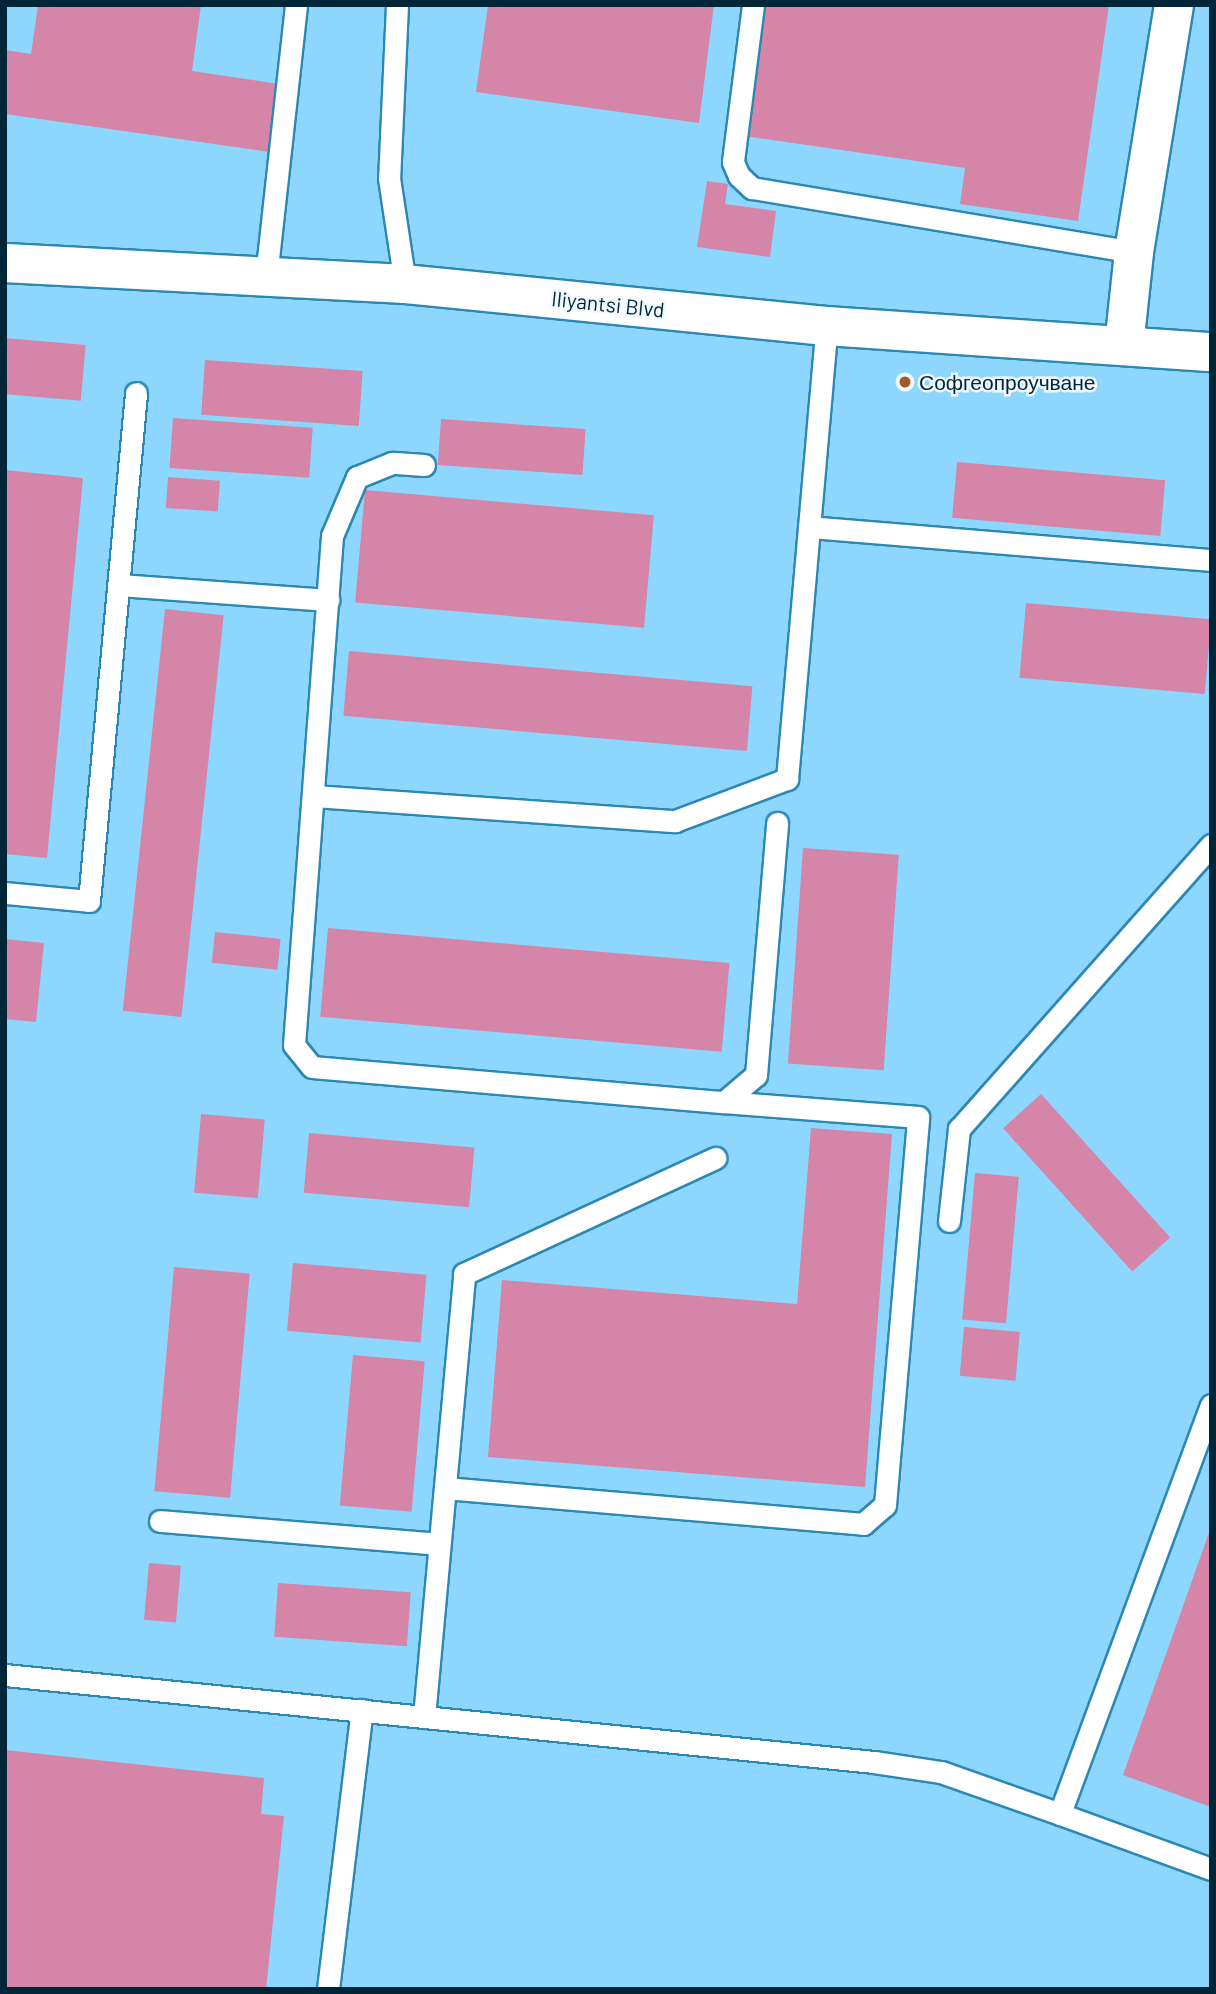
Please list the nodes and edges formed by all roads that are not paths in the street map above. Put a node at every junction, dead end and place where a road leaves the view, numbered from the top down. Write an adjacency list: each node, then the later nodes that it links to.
1 (296, 5): 7 (lane)
2 (397, 5): 8 (lane)
3 (753, 5): 5 (lane)
4 (1174, 5): 5 (street)
5 (1134, 252): 10 (street)
6 (5, 263): 7 (street, Iliyantsi Blvd)
7 (266, 277): 8 (street, Iliyantsi Blvd)
8 (405, 284): 9 (street, Iliyantsi Blvd)
9 (827, 326): 10 (street, Iliyantsi Blvd); 14 (lane)
10 (1124, 346): 11 (street, Iliyantsi Blvd)
11 (1211, 352)
12 (136, 393): 16 (lane)
13 (424, 465): 17 (lane)
14 (809, 527): 15 (lane); 18 (lane)
15 (1211, 560)
16 (119, 585): 17 (lane); 21 (lane)
17 (328, 600): 18 (lane)
18 (314, 796): 22 (lane)
19 (777, 823): 22 (lane)
20 (1211, 845): 24 (lane)
21 (5, 893)
22 (724, 1102): 26 (lane)
23 (715, 1158): 26 (lane)
24 (950, 1221)
25 (1211, 1405): 32 (lane)
26 (444, 1489): 28 (lane)
27 (160, 1521): 28 (lane)
28 (439, 1544): 31 (lane)
29 (5, 1675): 30 (lane)
30 (362, 1710): 31 (lane); 34 (lane)
31 (424, 1717): 32 (lane)
32 (1060, 1814): 33 (lane)
33 (1211, 1869)
34 (328, 1989)

